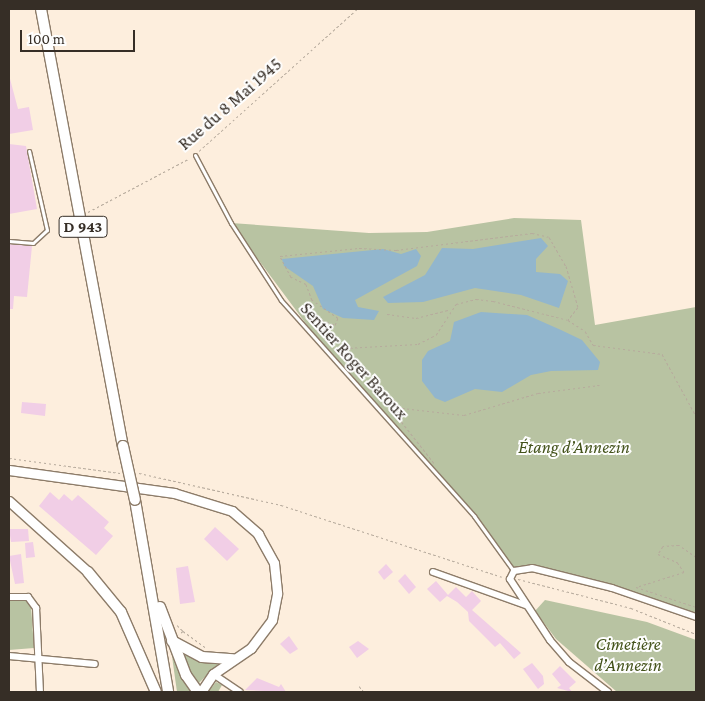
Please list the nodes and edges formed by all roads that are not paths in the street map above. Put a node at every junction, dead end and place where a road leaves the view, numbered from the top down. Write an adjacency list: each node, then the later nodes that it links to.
1 (41, 9): 7 (main road, D 943, bridge)
2 (29, 151): 4 (lane)
3 (194, 155): 8 (lane, Sentier Roger Baroux)
4 (9, 241)
5 (9, 470): 17 (street)
6 (9, 501): 9 (street)
7 (147, 562): 14 (main road); 22 (main road, D 943)
8 (514, 571): 12 (street); 13 (street)
9 (88, 572): 21 (main road)
10 (433, 572): 12 (street)
11 (9, 597): 16 (street)
12 (525, 605): 25 (street)
13 (696, 617)
14 (172, 641): 17 (main road); 23 (main road)
15 (9, 656): 16 (street)
16 (40, 656): 18 (street); 20 (street)
17 (234, 659): 19 (street)
18 (95, 664)
19 (213, 674): 23 (street); 24 (street)
20 (40, 692)
21 (156, 692)
22 (168, 692)
23 (200, 692)
24 (240, 692)
25 (608, 692)

